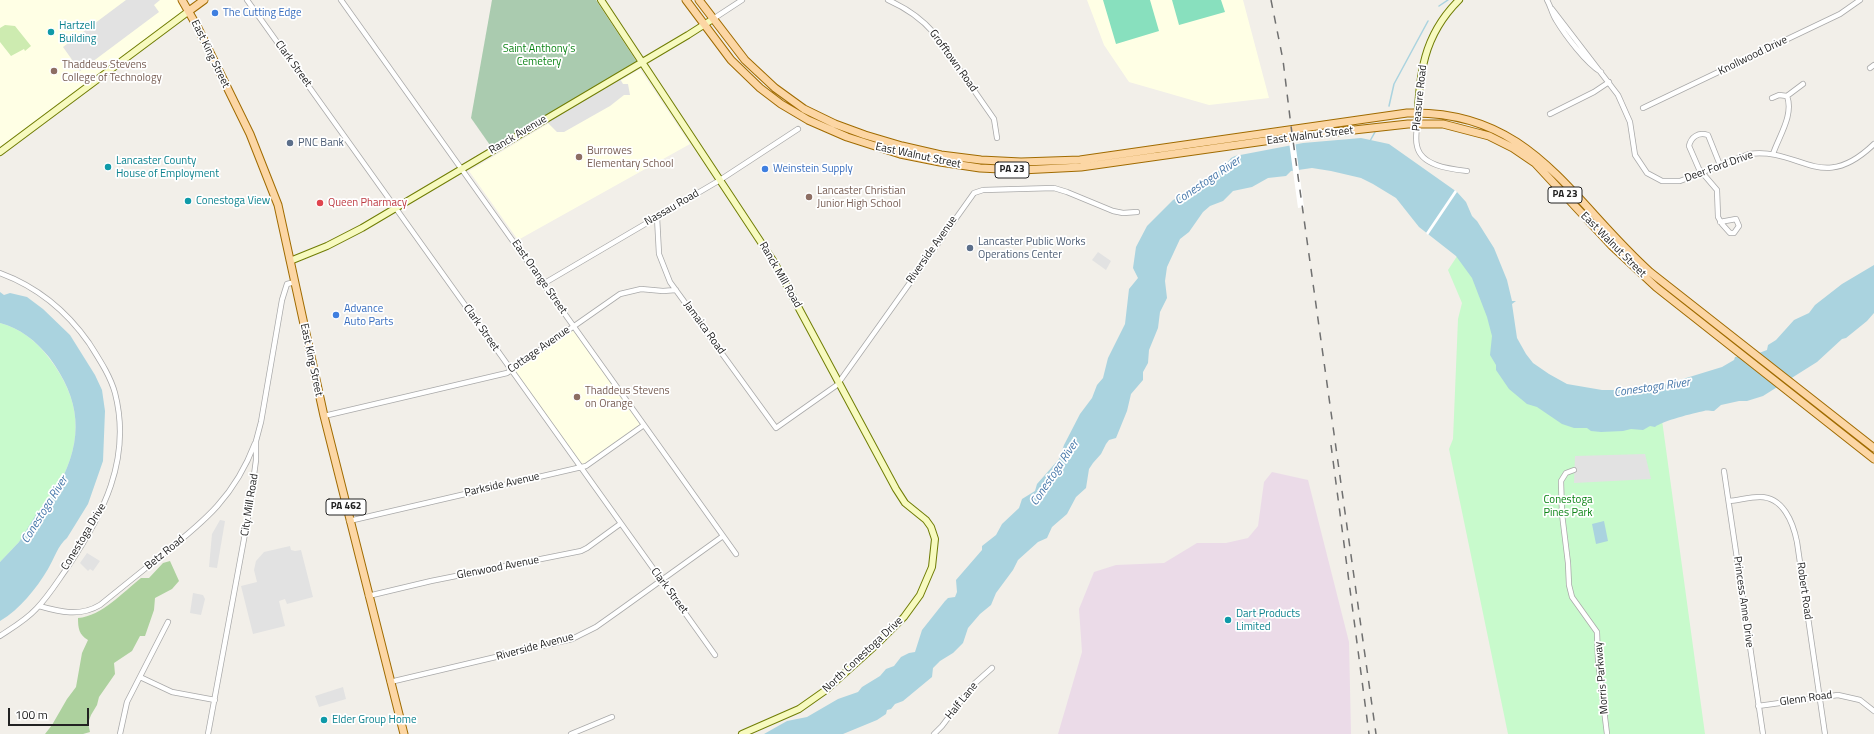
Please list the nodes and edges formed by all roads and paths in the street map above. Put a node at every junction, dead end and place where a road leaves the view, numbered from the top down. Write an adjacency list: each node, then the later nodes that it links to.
1 (182, 0): 13 (main road, East King Street / PA 462)
2 (204, 0): 13 (main road)
3 (247, 0): 35 (street, Clark Street)
4 (341, 0): 31 (street, East Orange Street)
5 (600, 0): 16 (street, Ranck Mill Road)
6 (686, 0): 15 (main road, East Walnut Street / PA 23)
7 (699, 0): 14 (main road, East Walnut Street / PA 23)
8 (742, 0): 14 (street, Ranck Avenue)
9 (888, 0): 26 (street, Grofftown Road)
10 (1459, 0): 22 (street, Pleasure Road)
11 (1547, 0): 17 (street, Deer Ford Drive)
12 (1860, 0): 21 (street, Knollwood Drive)
13 (189, 11): 28 (street); 39 (main road, East King Street / PA 462)
14 (713, 19): 15 (street, Ranck Avenue); 22 (main road, East Walnut Street / PA 23)
15 (705, 25): 16 (street, Ranck Avenue); 24 (main road, East Walnut Street / PA 23)
16 (641, 63): 31 (street, Ranck Avenue); 34 (street, Ranck Mill Road)
17 (1609, 82): 23 (street); 33 (street, Deer Ford Drive)
18 (1803, 84): 19 (street)
19 (1787, 96): 20 (street); 29 (street)
20 (1772, 98)
21 (1643, 108)
22 (1418, 113): 24 (street, Pleasure Road); 51 (main road, East Walnut Street / PA 23)
23 (1550, 114)
24 (1417, 123): 32 (street, Pleasure Road); 52 (main road, East Walnut Street / PA 23)
25 (798, 129): 34 (street, Nassau Road)
26 (997, 138)
27 (1874, 144): 29 (street, Deer Ford Drive)
28 (0, 152)
29 (1772, 154): 30 (street, Deer Ford Drive)
30 (1720, 165): 33 (street, Deer Ford Drive); 33 (street)
31 (461, 169): 35 (street, Ranck Avenue); 42 (street, East Orange Street)
32 (1468, 171)
33 (1702, 173): 38 (street)
34 (720, 180): 37 (street, Nassau Road); 46 (street, Ranck Mill Road)
35 (395, 208): 39 (street, Ranck Avenue); 45 (street, Clark Street)
36 (1137, 212): 46 (street, Riverside Avenue)
37 (657, 217): 42 (street, Nassau Road); 43 (street, Jamaica Road)
38 (1720, 222)
39 (290, 261): 41 (main road, East King Street / PA 462)
40 (0, 273): 64 (street, Conestoga Drive)
41 (295, 282): 47 (main road, East King Street / PA 462); 50 (street, City Mill Road)
42 (543, 284): 44 (street, East Orange Street)
43 (676, 290): 44 (street, Cottage Avenue); 49 (street, Jamaica Road)
44 (573, 326): 45 (street, Cottage Avenue); 48 (street, East Orange Street)
45 (511, 370): 47 (street, Cottage Avenue); 53 (street, Clark Street)
46 (839, 382): 49 (street, Riverside Avenue); 61 (street, Ranck Mill Road)
47 (324, 416): 57 (main road, East King Street / PA 462)
48 (644, 425): 53 (street, Parkside Avenue); 59 (street, East Orange Street)
49 (776, 428)
50 (256, 441): 64 (street, Betz Road); 72 (street, City Mill Road)
51 (1874, 448)
52 (1874, 458)
53 (580, 467): 57 (street, Parkside Avenue); 58 (street, Clark Street)
54 (1574, 470): 82 (street, Morris Parkway)
55 (1724, 470): 56 (street, Princess Anne Drive)
56 (1729, 501): 71 (street, Robert Road); 73 (street, Princess Anne Drive)
57 (349, 521): 63 (main road, East King Street / PA 462)
58 (620, 524): 62 (street, Clark Street); 63 (street, Glenwood Avenue)
59 (723, 536): 60 (street, East Orange Street); 62 (street, Riverside Avenue)
60 (736, 554)
61 (934, 559): 80 (street, North Conestoga Drive)
62 (661, 580): 67 (street, Clark Street); 70 (street, Riverside Avenue)
63 (368, 596): 70 (main road, East King Street / PA 462)
64 (39, 606): 66 (street, Conestoga Drive)
65 (168, 622): 69 (street)
66 (0, 636)
67 (715, 655)
68 (992, 668): 81 (street, Half Lane)
69 (140, 677): 72 (street); 76 (street)
70 (390, 682): 78 (main road, East King Street / PA 462)
71 (1819, 698): 73 (street, Glenn Road); 74 (street, Glenn Road); 84 (street, Robert Road)
72 (214, 700): 77 (street, City Mill Road)
73 (1758, 706): 83 (street, Princess Anne Drive)
74 (1874, 711)
75 (612, 717): 79 (street)
76 (120, 734)
77 (208, 734)
78 (404, 734)
79 (571, 734)
80 (742, 734)
81 (934, 734)
82 (1607, 734)
83 (1763, 734)
84 (1824, 734)

